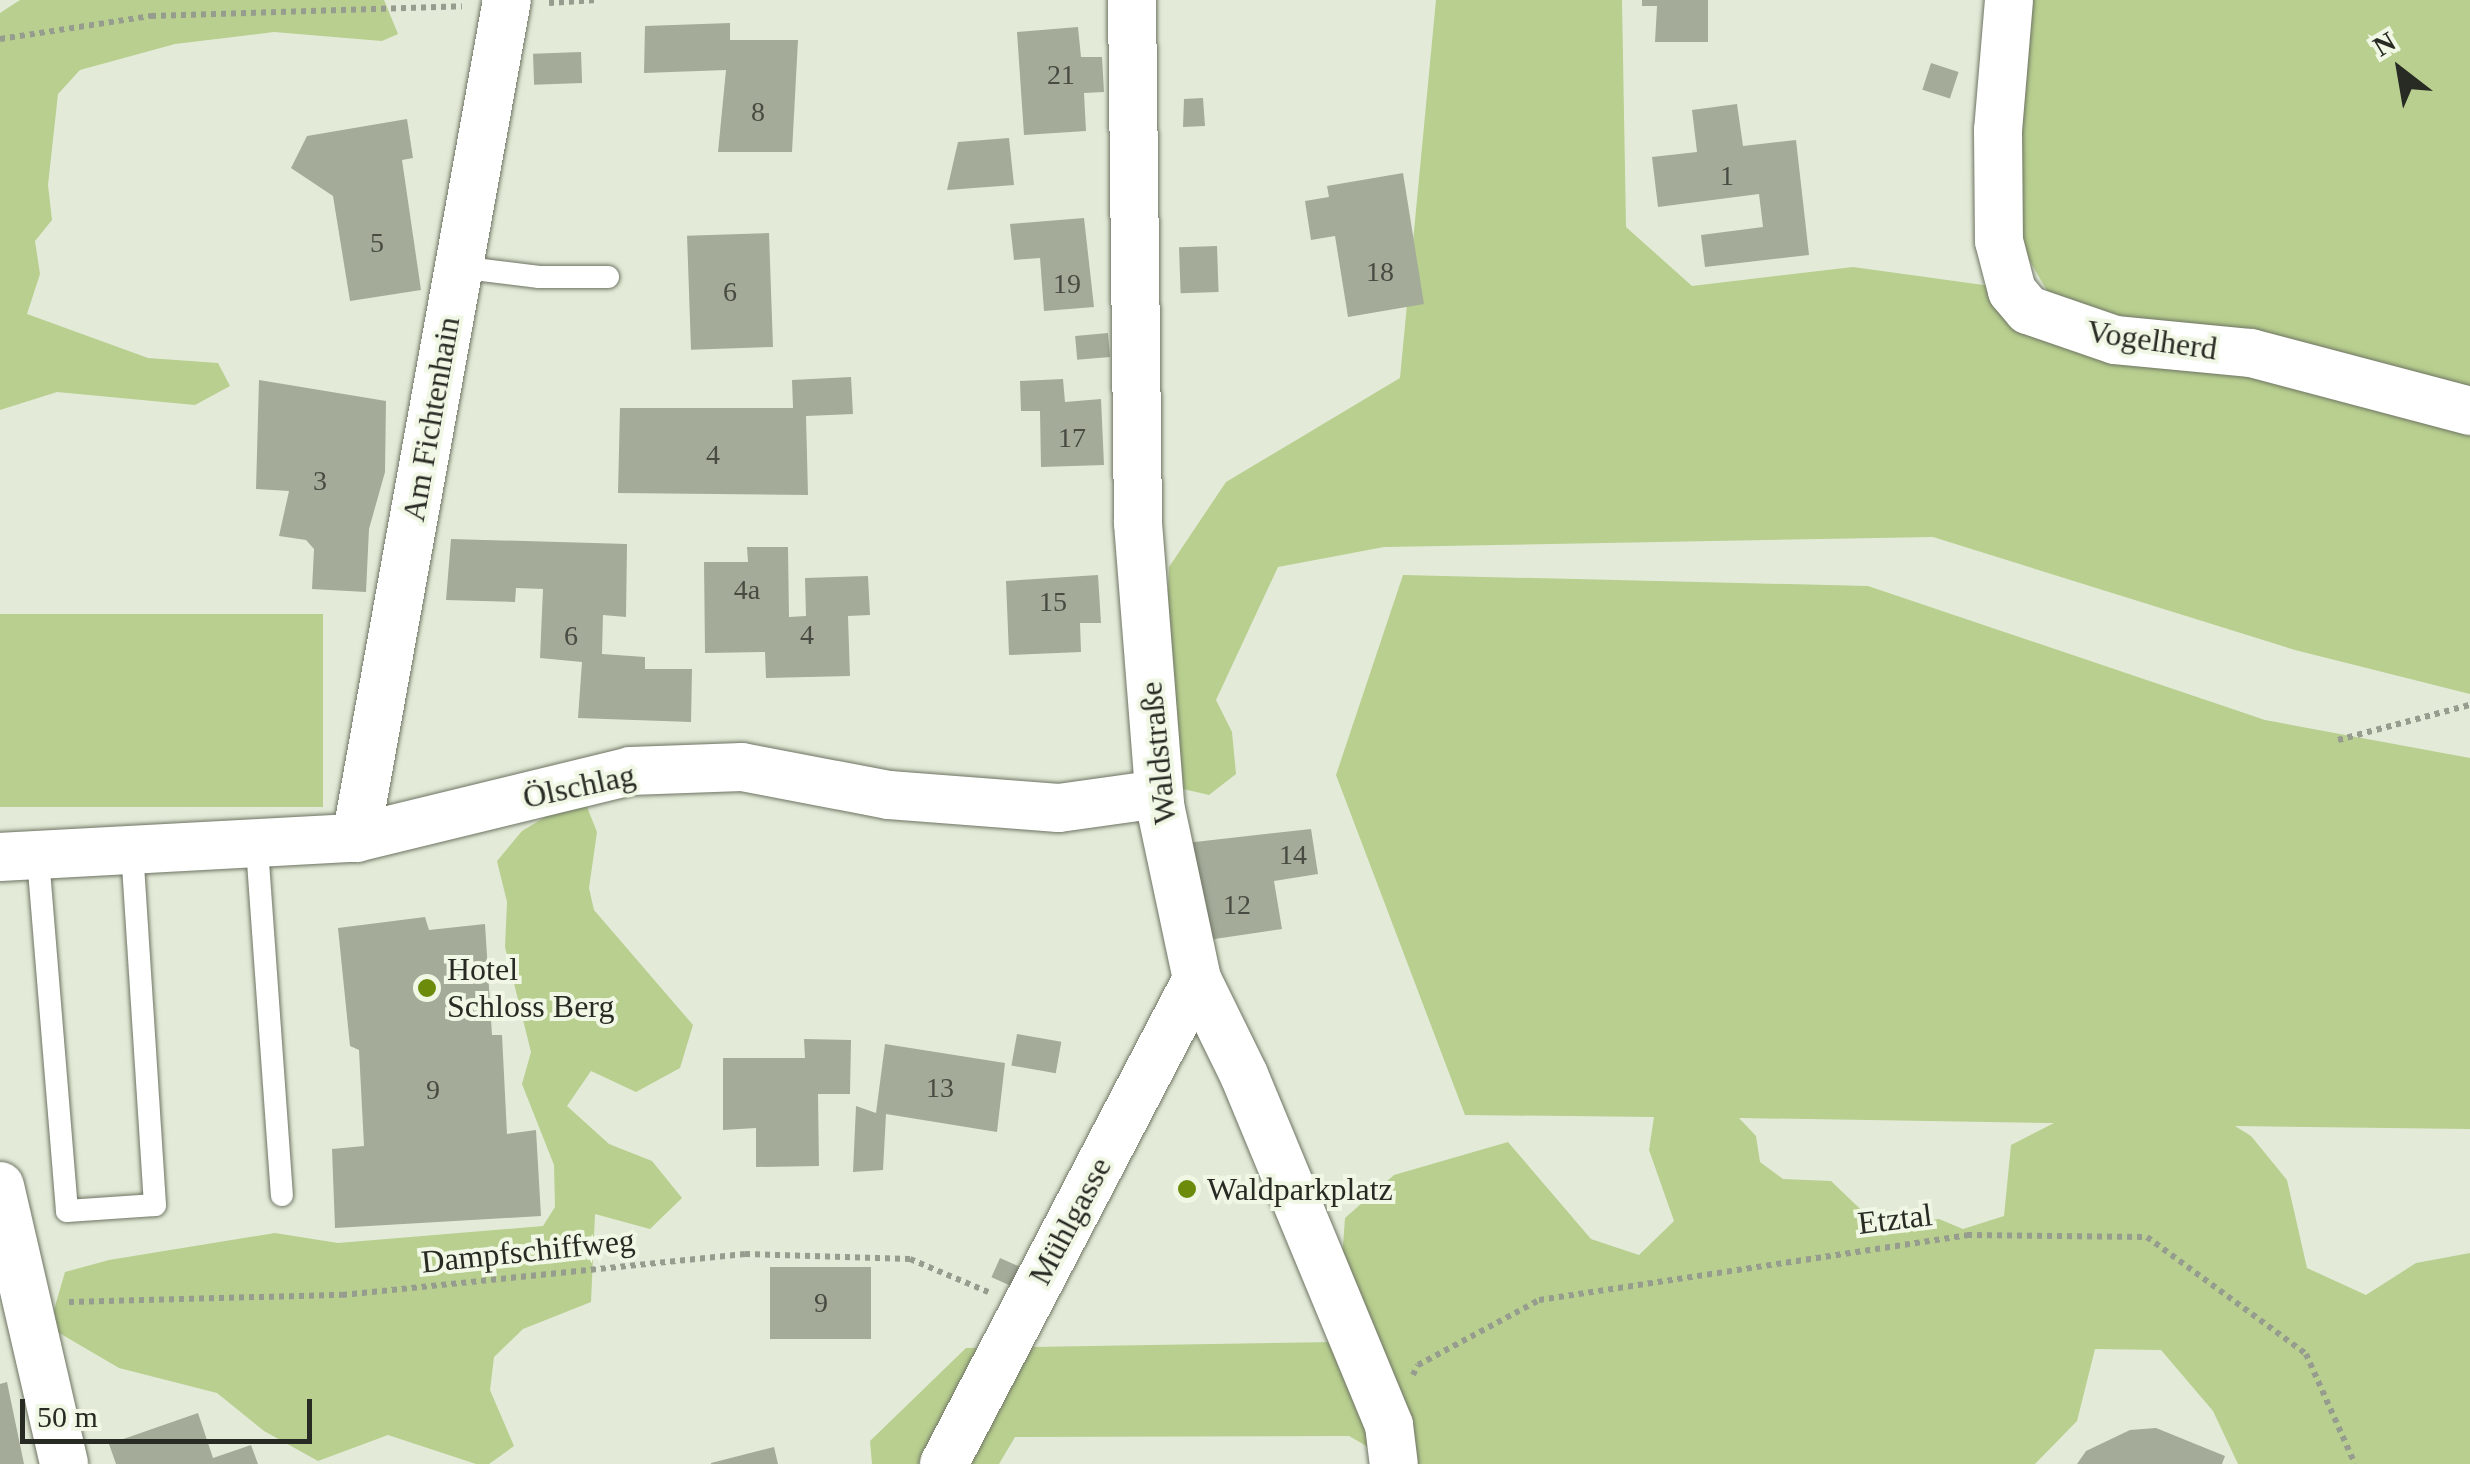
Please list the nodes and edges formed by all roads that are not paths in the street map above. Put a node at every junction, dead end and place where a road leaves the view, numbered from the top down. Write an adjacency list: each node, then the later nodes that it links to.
1 (1132, 0): 7 (street, Waldstraße)
2 (2009, 0): 6 (street, Vogelherd)
3 (506, 3): 4 (street, Am Fichtenhain)
4 (458, 267): 5 (lane); 8 (street, Am Fichtenhain)
5 (608, 277)
6 (2470, 411)
7 (1159, 794): 8 (street, Ölschlag); 12 (street, Waldstraße)
8 (356, 838): 9 (street, Ölschlag)
9 (257, 848): 10 (street, Ölschlag); 13 (lane)
10 (132, 852): 11 (street, Ölschlag); 11 (lane)
11 (19, 858)
12 (1196, 979): 15 (street, Waldstraße); 17 (street, Mühlgasse)
13 (282, 1195)
14 (3, 1213): 16 (street)
15 (1391, 1445)
16 (64, 1464)
17 (944, 1464)

